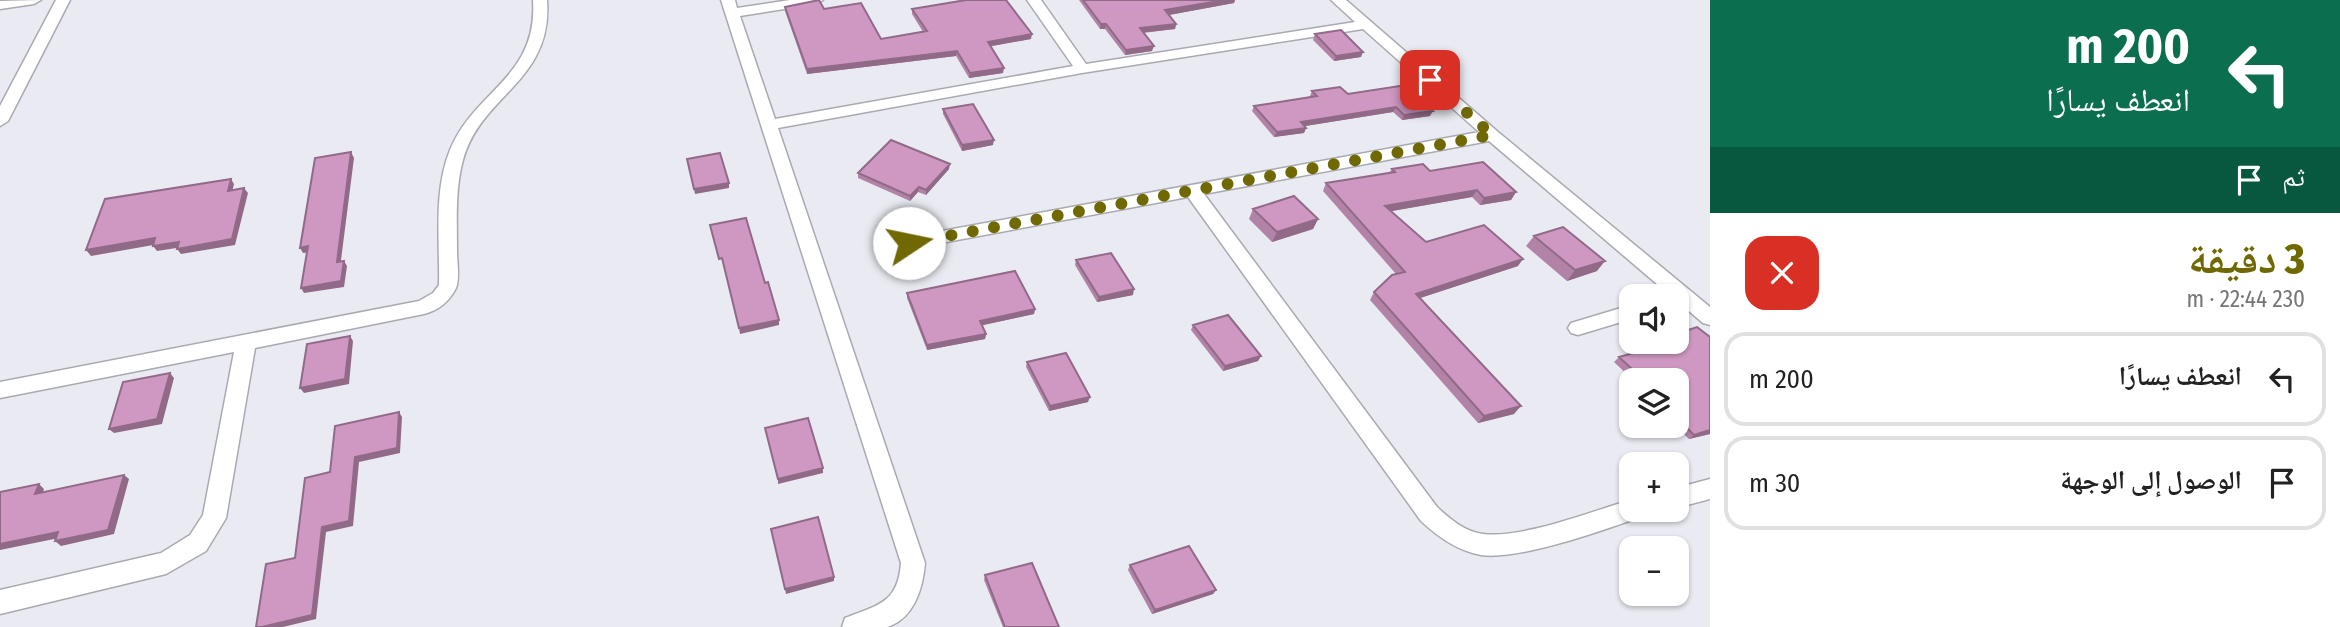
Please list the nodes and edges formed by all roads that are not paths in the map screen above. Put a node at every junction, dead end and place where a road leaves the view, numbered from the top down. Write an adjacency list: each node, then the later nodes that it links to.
1 (34, 0): 7 (street)
2 (63, 0): 11 (street)
3 (540, 0): 21 (street)
4 (816, 0): 8 (street)
5 (1034, 0): 10 (street)
6 (1338, 0): 9 (street)
7 (0, 5)
8 (730, 6): 12 (street)
9 (1367, 24): 10 (street); 13 (street)
10 (1082, 69): 12 (street)
11 (1, 117)
12 (770, 125): 27 (street)
13 (1492, 135): 14 (street); 16 (street)
14 (1193, 191): 15 (street); 25 (street)
15 (909, 243)
16 (1665, 284)
17 (1689, 303): 19 (street)
18 (1619, 316): 20 (street)
19 (1710, 318)
20 (1578, 328)
21 (246, 340): 22 (street); 26 (street)
22 (0, 390)
23 (1710, 489): 24 (street)
24 (1689, 495)
25 (1619, 513)
26 (0, 602)
27 (854, 627)

